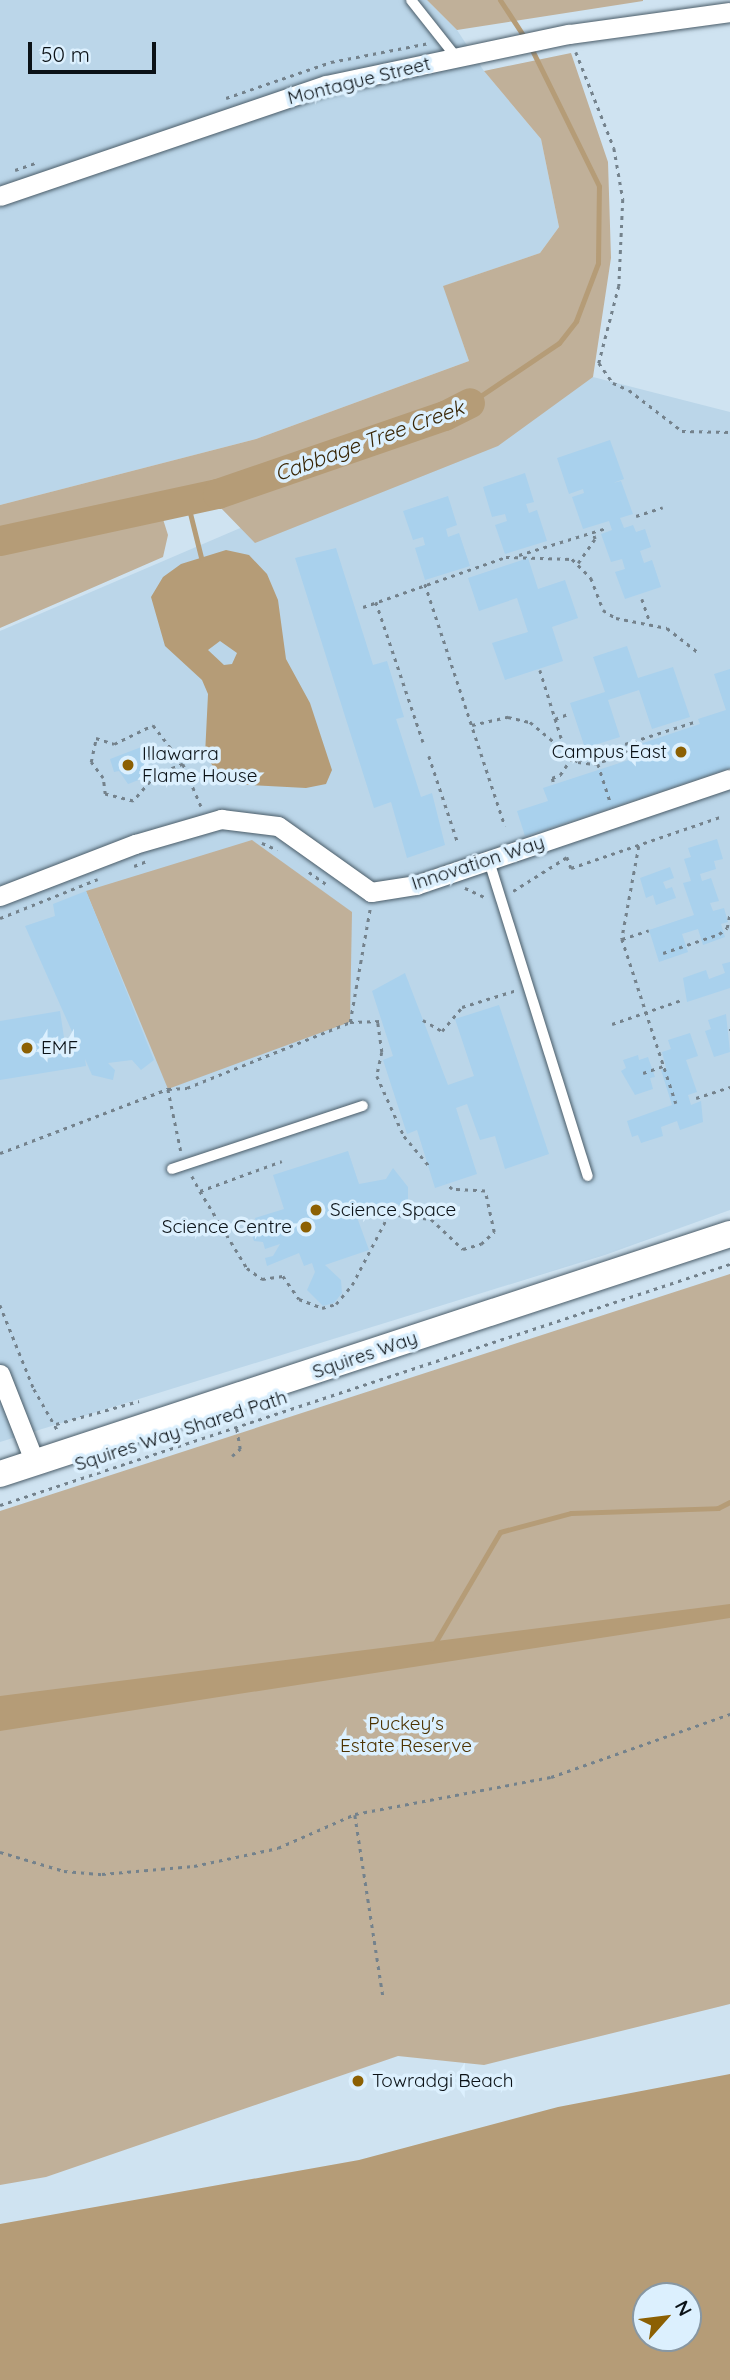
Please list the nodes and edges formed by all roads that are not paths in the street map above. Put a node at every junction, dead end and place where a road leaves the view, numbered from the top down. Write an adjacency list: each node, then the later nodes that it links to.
1 (411, 0): 3 (lane)
2 (730, 12): 3 (street, Montague Street)
3 (462, 56): 4 (street, Montague Street)
4 (0, 196)
5 (730, 779): 6 (street, Innovation Way)
6 (489, 861): 7 (street, Innovation Way); 10 (lane)
7 (0, 896)
8 (363, 1106): 9 (lane)
9 (172, 1169)
10 (588, 1176)
11 (730, 1234): 13 (main road, Squires Way)
12 (0, 1374): 13 (street)
13 (34, 1463): 14 (main road, Squires Way)
14 (0, 1474)

